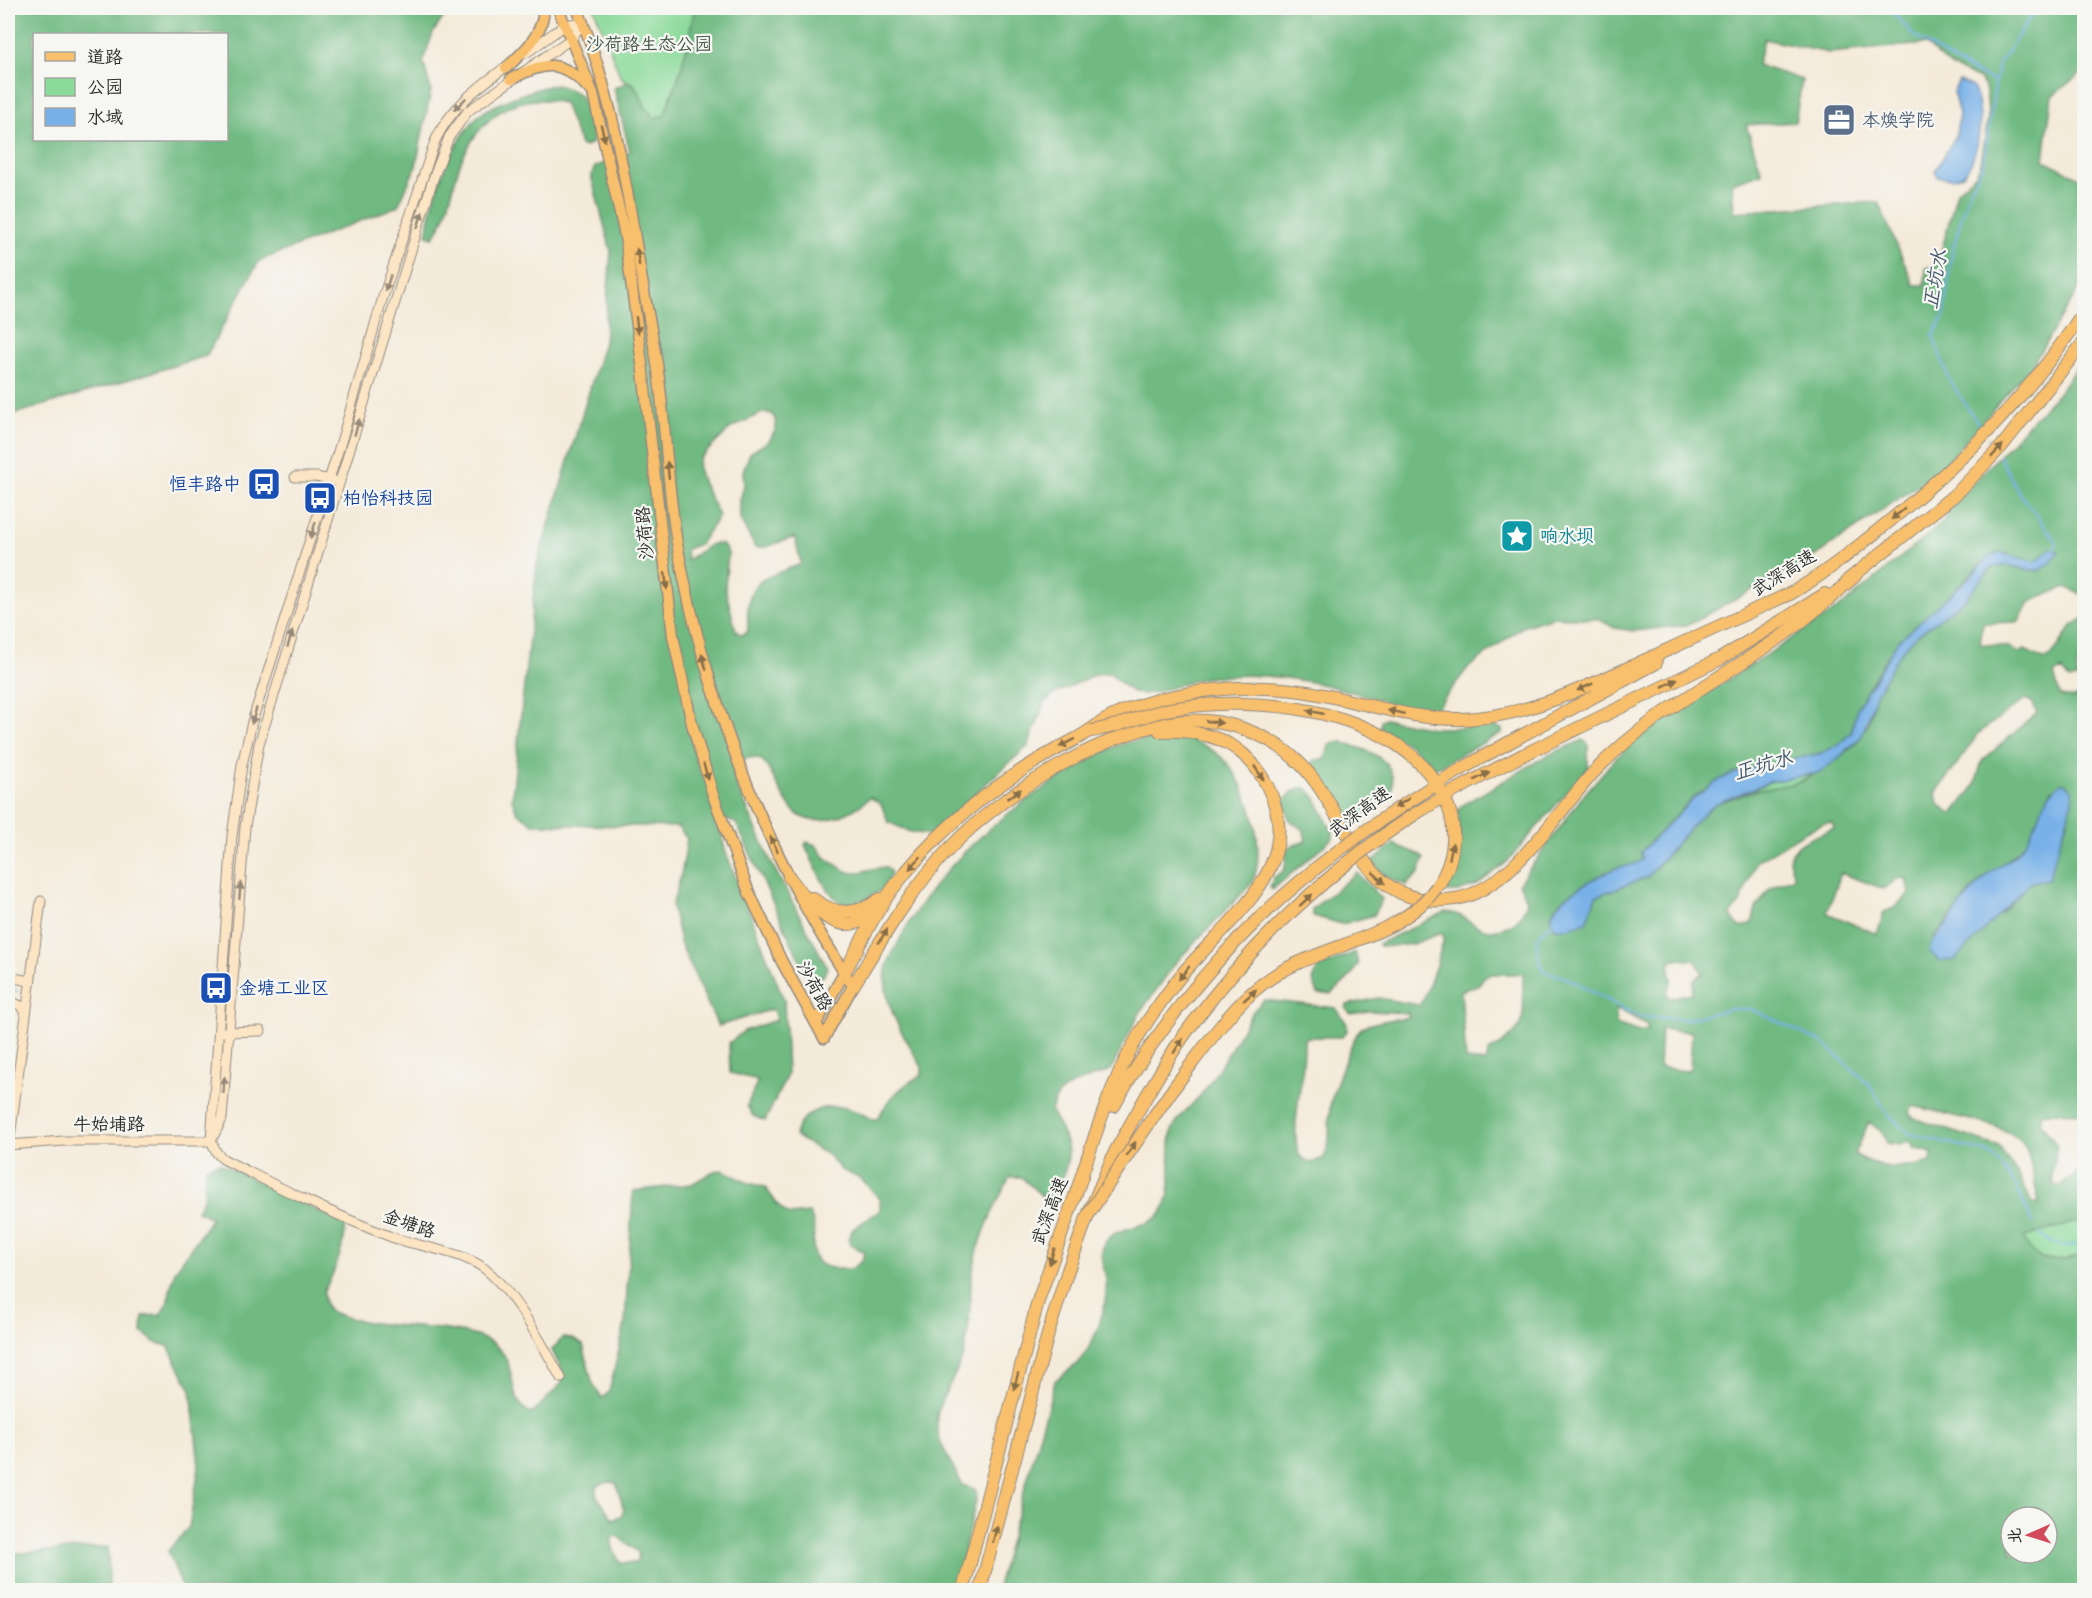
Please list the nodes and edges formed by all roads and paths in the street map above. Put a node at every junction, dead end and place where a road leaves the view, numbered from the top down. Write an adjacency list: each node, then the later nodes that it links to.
1 (544, 8): 7 (main road)
2 (558, 8): 5 (main road, 沙荷路)
3 (577, 8): 4 (main road, 沙荷路)
4 (583, 22): 5 (main road); 6 (main road); 19 (main road, 沙荷路, one-way to 4)
5 (565, 24): 6 (main road, 沙荷路); 7 (main road)
6 (572, 38): 8 (main road); 9 (main road, 沙荷路)
7 (506, 68): 13 (main road, one-way to 13)
8 (511, 79): 9 (main road); 14 (main road, one-way to 8)
9 (593, 93): 28 (main road, 沙荷路, one-way to 28)
10 (2085, 311): 16 (highway, 武深高速, one-way to 16)
11 (2085, 342): 15 (highway, 武深高速, one-way to 11)
12 (295, 477): 13 (main road)
13 (329, 479): 14 (main road); 31 (main road, one-way to 31)
14 (340, 483): 30 (main road, one-way to 14)
15 (1855, 576): 18 (highway, one-way to 15); 35 (highway, 武深高速, one-way to 15, bridge)
16 (1791, 593): 17 (highway, one-way to 17); 34 (highway, 武深高速, one-way to 34, bridge)
17 (1091, 731): 20 (highway, one-way to 20); 35 (highway, one-way to 17, bridge)
18 (1112, 742): 25 (highway, one-way to 18); 34 (highway, one-way to 34)
19 (789, 877): 20 (highway); 22 (main road, 沙荷路)
20 (891, 891): 22 (highway)
21 (41, 901): 24 (main road)
22 (844, 973): 25 (main road, 沙荷路); 28 (main road)
23 (8, 977): 24 (main road)
24 (30, 981): 27 (main road)
25 (853, 986): 28 (main road, 沙荷路)
26 (8, 1000): 27 (main road)
27 (25, 1013): 33 (main road)
28 (816, 1024)
29 (261, 1031): 30 (main road)
30 (228, 1032): 31 (main road); 32 (main road, one-way to 30)
31 (217, 1033): 32 (main road)
32 (211, 1141): 33 (main road, 牛始埔路); 36 (main road, 金塘路)
33 (8, 1145)
34 (1080, 1181): 37 (highway, 武深高速, one-way to 37)
35 (1088, 1215): 38 (highway, 武深高速, one-way to 35)
36 (561, 1378)
37 (963, 1590)
38 (980, 1590)

